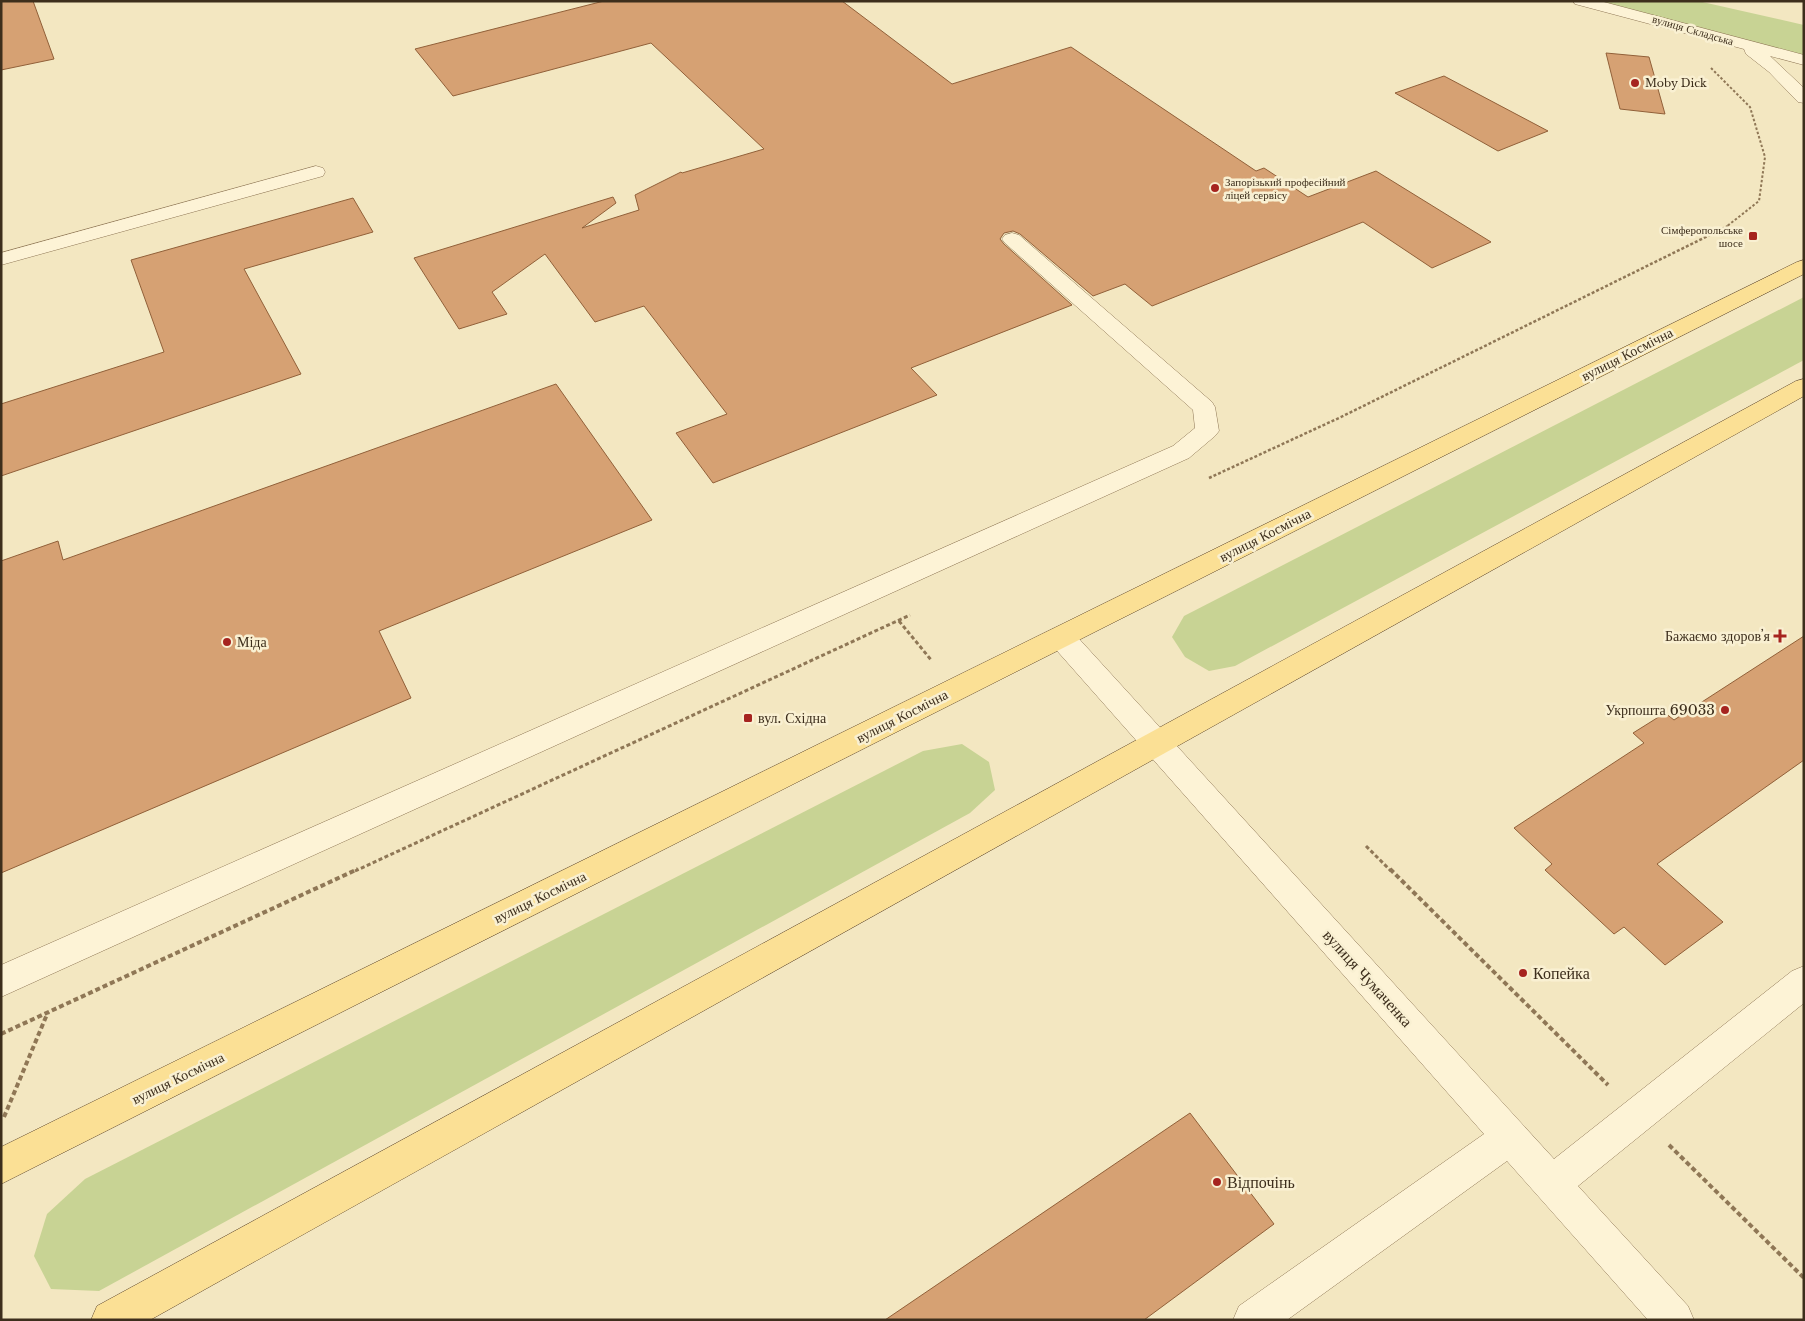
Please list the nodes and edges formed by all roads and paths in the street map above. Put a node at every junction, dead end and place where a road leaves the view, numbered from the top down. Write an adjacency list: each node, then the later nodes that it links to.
1 (1581, 1): 2 (street, вулиця Складська)
2 (1745, 45): 3 (street, вулиця Складська); 4 (street)
3 (1804, 60)
4 (1804, 98)
5 (316, 172): 7 (street)
6 (1012, 239): 15 (street)
7 (1, 259)
8 (1804, 266): 11 (main road, вулиця Космічна)
9 (1804, 386): 13 (main road)
10 (899, 621): 12 (path)
11 (1061, 637): 13 (street, вулиця Чумаченка); 21 (main road, вулиця Космічна)
12 (936, 666)
13 (1157, 743): 20 (street, вулиця Чумаченка); 24 (main road)
14 (1366, 846): 18 (path)
15 (1, 981)
16 (1804, 982): 18 (street)
17 (49, 1012): 19 (path)
18 (1639, 1115): 22 (street); 23 (path)
19 (1, 1123)
20 (1510, 1137): 22 (street, вулиця Чумаченка); 25 (street)
21 (1, 1166)
22 (1552, 1184): 26 (street, вулиця Чумаченка)
23 (1804, 1278)
24 (111, 1320)
25 (1252, 1320)
26 (1674, 1320)

